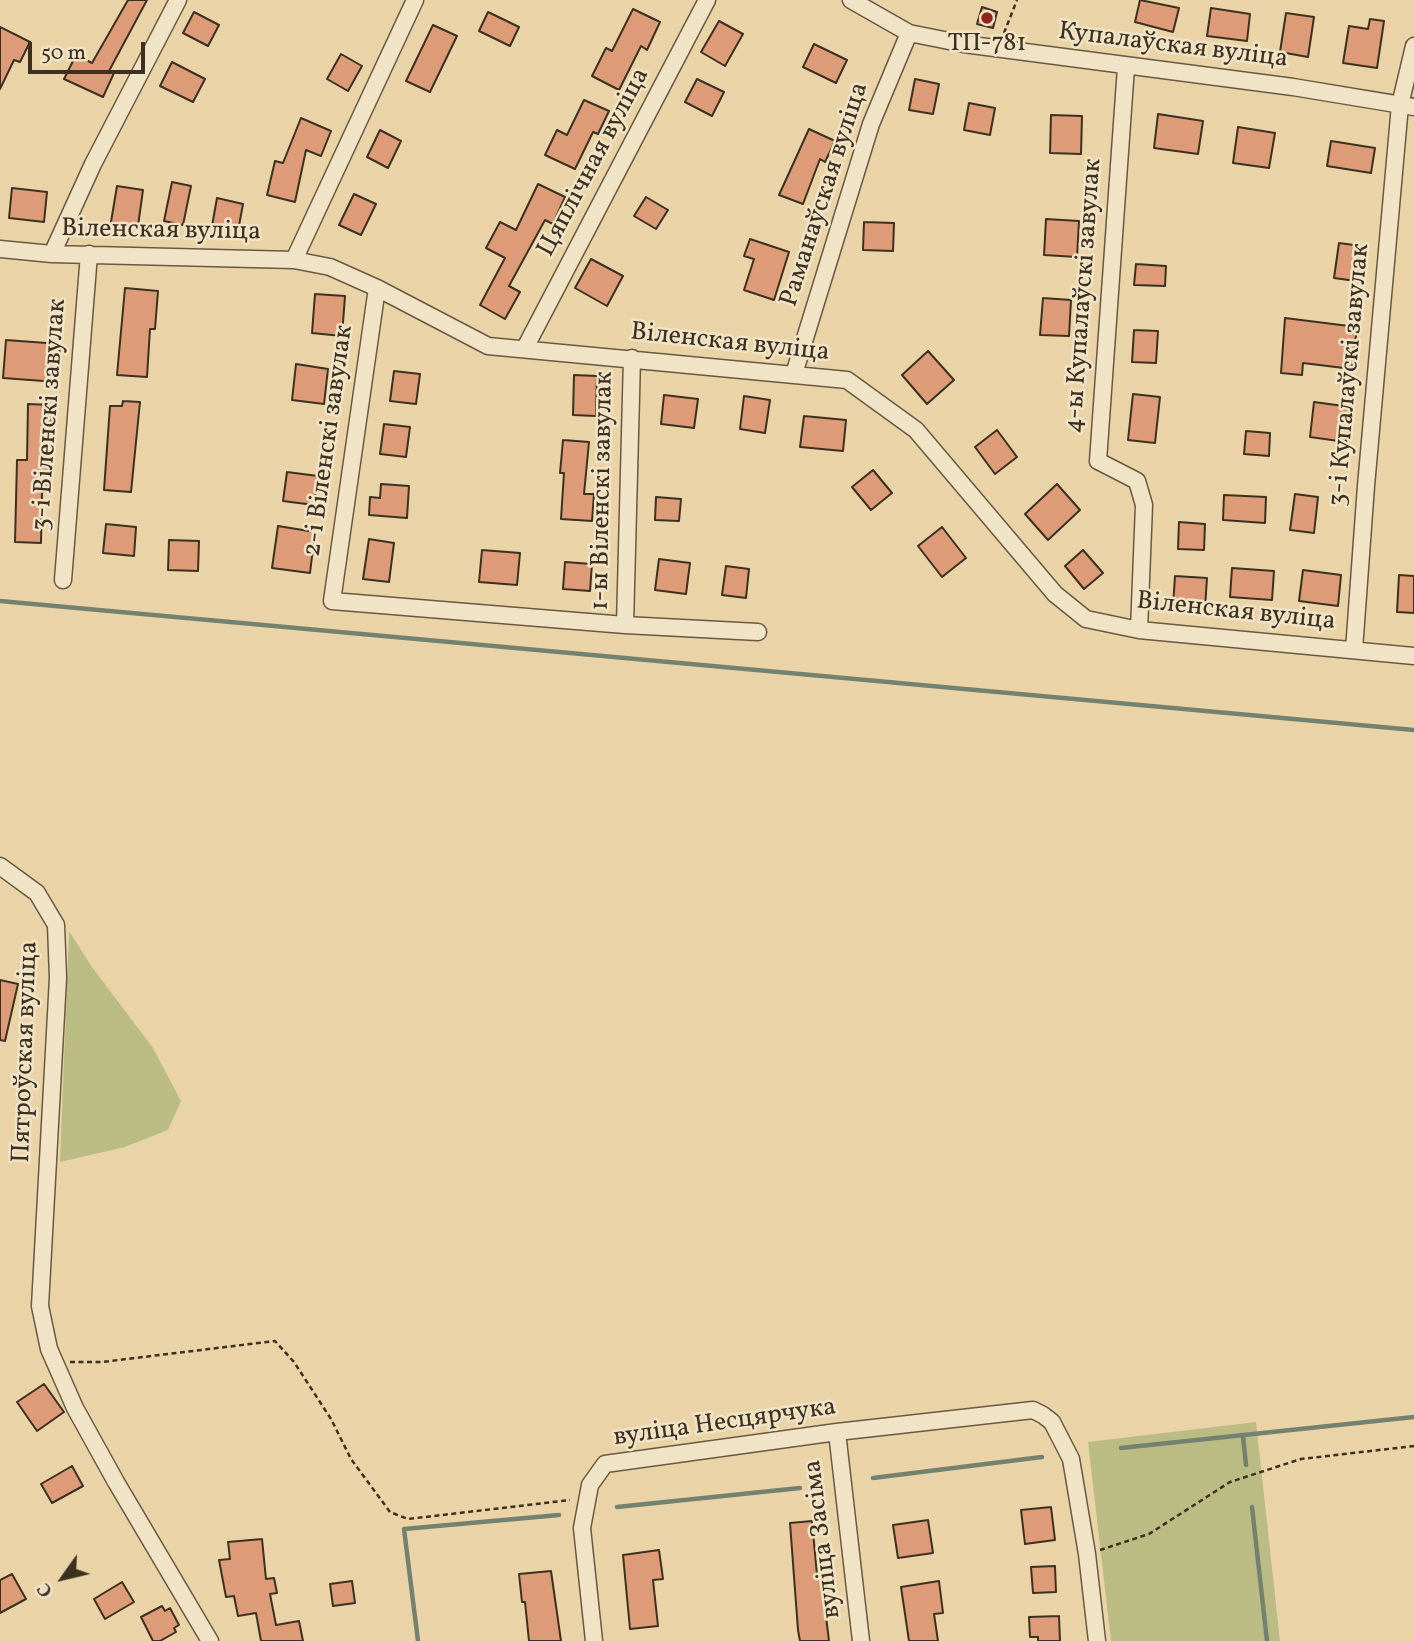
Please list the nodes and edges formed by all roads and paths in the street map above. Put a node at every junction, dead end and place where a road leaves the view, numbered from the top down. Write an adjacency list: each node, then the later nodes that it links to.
1 (178, 0): 12 (street)
2 (415, 0): 14 (street)
3 (707, 0): 16 (street, Цяплічная вуліца)
4 (851, 0): 6 (street, Купалаўская вуліца)
5 (1017, 0): 8 (path)
6 (909, 33): 8 (street, Купалаўская вуліца); 18 (street, Раманаўская вуліца)
7 (1414, 46): 10 (street, 3-і Купалаўскі завулак)
8 (998, 49): 9 (street, Купалаўская вуліца)
9 (1126, 67): 10 (street, Купалаўская вуліца); 21 (street, 4-ы Купалаўскі завулак)
10 (1407, 106): 23 (street, 3-і Купалаўскі завулак)
11 (0, 249): 12 (street, Віленская вуліца)
12 (52, 254): 13 (street, Віленская вуліца)
13 (89, 254): 14 (street, Віленская вуліца); 19 (street, 3-і Віленскі завулак)
14 (294, 260): 15 (street, Віленская вуліца)
15 (377, 288): 16 (street, Віленская вуліца); 20 (street, 2-і Віленскі завулак)
16 (525, 348): 17 (street, Віленская вуліца)
17 (632, 358): 18 (street, Віленская вуліца); 20 (street, 1-ы Віленскі завулак)
18 (794, 374): 21 (street, Віленская вуліца)
19 (63, 580)
20 (625, 625): 22 (street)
21 (1139, 630): 23 (street, Віленская вуліца)
22 (758, 632)
23 (1354, 650): 24 (street, Віленская вуліца)
24 (1414, 656)
25 (0, 866): 26 (street, Пятроўская вуліца)
26 (55, 1364): 29 (path); 31 (street, Пятроўская вуліца)
27 (837, 1432): 29 (street, вуліца Несцярчука); 30 (street, вуліца Несцярчука); 33 (street, вуліца Засіма)
28 (1414, 1446): 30 (path)
29 (587, 1498): 32 (street, вуліца Несцярчука)
30 (1087, 1555): 34 (street)
31 (210, 1641)
32 (594, 1641)
33 (860, 1641)
34 (1097, 1641)

